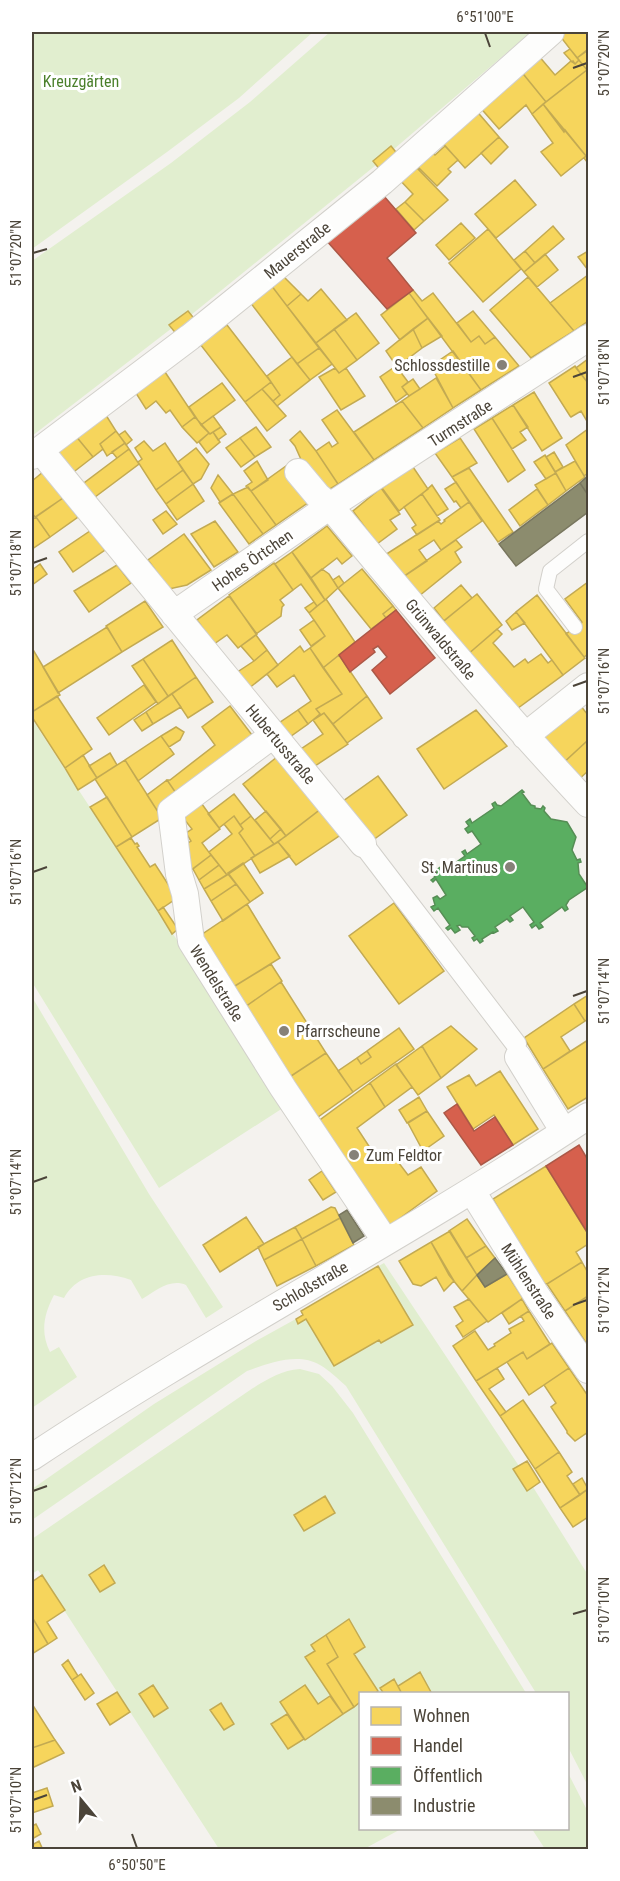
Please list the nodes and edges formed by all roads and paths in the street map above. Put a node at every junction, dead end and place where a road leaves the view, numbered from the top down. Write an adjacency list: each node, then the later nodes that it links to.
1 (551, 32): 3 (street, Mauerstraße)
2 (588, 339): 5 (street, Turmstraße)
3 (35, 453): 7 (street, Hubertusstraße)
4 (297, 472): 5 (street, Grünwaldstraße)
5 (330, 506): 7 (street, Hohes Örtchen); 11 (street, Grünwaldstraße)
6 (588, 541): 8 (lane)
7 (174, 614): 10 (street, Hubertusstraße)
8 (576, 627)
9 (588, 686): 11 (street)
10 (273, 735): 13 (street, Hubertusstraße); 18 (street, Wendelstraße)
11 (525, 736): 12 (street, Grünwaldstraße)
12 (588, 804)
13 (363, 844): 14 (street, Hubertusstraße)
14 (517, 1051): 16 (street, Hubertusstraße)
15 (588, 1116): 16 (street, Schloßstraße)
16 (564, 1132): 17 (street, Schloßstraße)
17 (472, 1191): 18 (street, Schloßstraße); 19 (street, Mühlenstraße)
18 (386, 1242): 20 (street, Schloßstraße)
19 (588, 1370)
20 (32, 1457)

